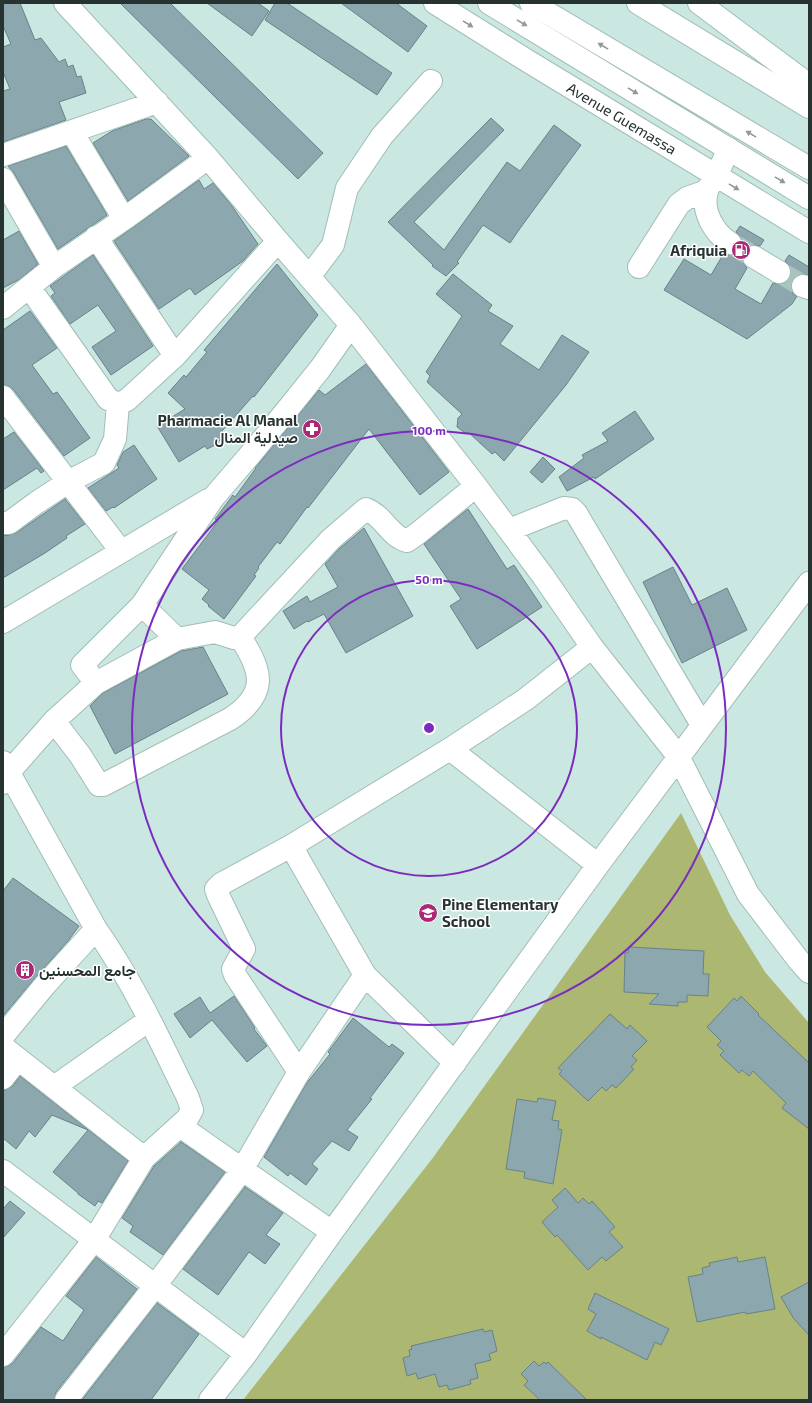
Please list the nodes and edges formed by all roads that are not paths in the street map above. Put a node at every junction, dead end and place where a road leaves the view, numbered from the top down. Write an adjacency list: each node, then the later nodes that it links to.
1 (65, 3): 9 (street)
2 (435, 3): 17 (street, Avenue Guemassa, one-way to 17)
3 (489, 3): 12 (street, Avenue Guemassa, one-way to 12)
4 (531, 3): 15 (street, one-way to 4)
5 (638, 3): 10 (street)
6 (699, 3): 8 (street)
7 (431, 81): 28 (street)
8 (809, 85)
9 (157, 102): 11 (street); 14 (street)
10 (809, 107)
11 (72, 132): 13 (street); 19 (street)
12 (729, 149): 17 (street); 18 (street, Avenue Guemassa, one-way to 18)
13 (3, 155)
14 (208, 158): 19 (street); 22 (street)
15 (809, 168)
16 (3, 179): 25 (street)
17 (711, 183): 20 (street, Avenue Guemassa, one-way to 20); 23 (street); 26 (street)
18 (809, 198)
19 (124, 219): 21 (street)
20 (809, 232)
21 (96, 237): 25 (street); 32 (street)
22 (278, 241): 28 (street); 32 (street)
23 (730, 243)
24 (754, 257): 27 (street)
25 (54, 266): 29 (street)
26 (639, 267)
27 (779, 272)
28 (309, 277): 31 (street)
29 (28, 287): 30 (street); 34 (street)
30 (3, 308)
31 (351, 325): 36 (street); 37 (street)
32 (174, 356): 34 (street)
33 (3, 397): 35 (street)
34 (118, 404): 35 (street)
35 (68, 482): 38 (street); 40 (street)
36 (476, 486): 39 (street); 44 (street)
37 (213, 498): 40 (street); 42 (street)
38 (3, 523)
39 (509, 530): 46 (street); 49 (street)
40 (121, 551): 43 (street)
41 (809, 582): 49 (street)
42 (142, 605): 45 (street); 47 (street)
43 (3, 622)
44 (240, 638): 45 (street); 48 (street)
45 (177, 639): 47 (street)
46 (592, 647): 50 (street); 51 (street)
47 (96, 683): 48 (street)
48 (54, 721): 52 (street)
49 (702, 725): 51 (street)
50 (450, 749): 53 (street); 54 (street)
51 (678, 756): 54 (street); 56 (street)
52 (5, 772): 55 (street)
53 (291, 846): 57 (street); 62 (street)
54 (598, 865): 61 (street)
55 (96, 929): 58 (street); 59 (street)
56 (809, 972)
57 (365, 975): 61 (street); 62 (street)
58 (150, 1020): 64 (street); 65 (street)
59 (3, 1036)
60 (10, 1053): 63 (street); 64 (street)
61 (455, 1063): 69 (street)
62 (299, 1072): 67 (street)
63 (3, 1078)
64 (54, 1087): 66 (street)
65 (180, 1126): 66 (street); 67 (street)
66 (144, 1158): 70 (street)
67 (242, 1170): 69 (street); 71 (street)
68 (3, 1171): 70 (street)
69 (332, 1232): 72 (street)
70 (94, 1240): 71 (street); 73 (street)
71 (155, 1286): 72 (street); 74 (street)
72 (246, 1354): 75 (street)
73 (3, 1355)
74 (66, 1400)
75 (210, 1400)

